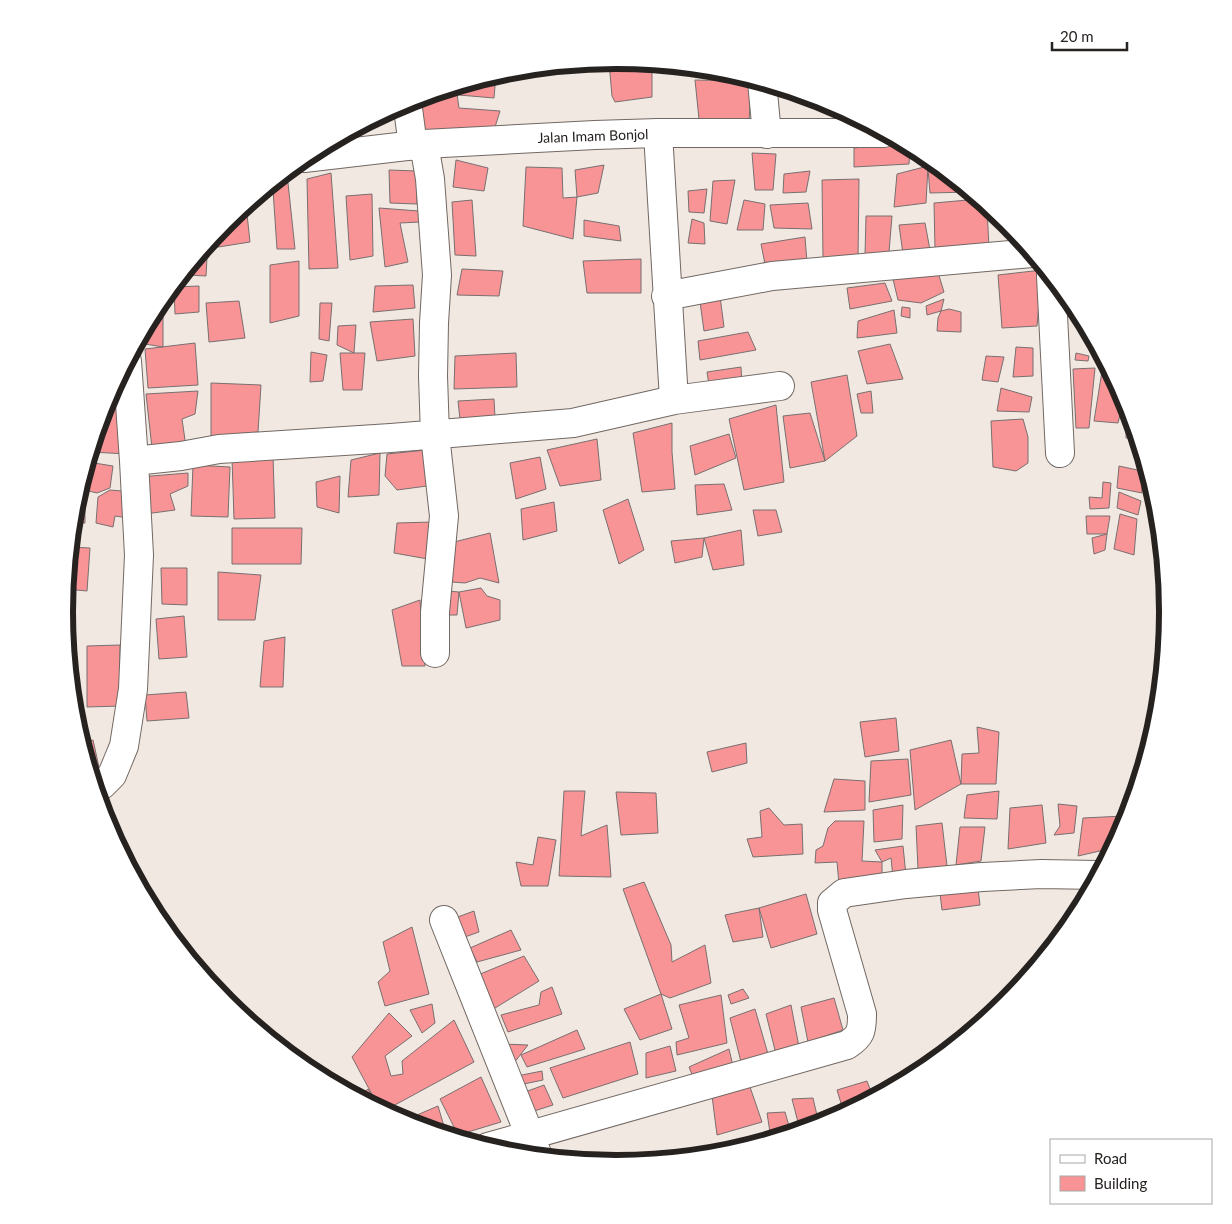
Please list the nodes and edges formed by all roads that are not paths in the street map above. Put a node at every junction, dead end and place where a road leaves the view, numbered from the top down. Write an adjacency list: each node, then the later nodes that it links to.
1 (763, 89): 5 (street)
2 (409, 110): 6 (street)
3 (870, 132): 5 (street, Jalan Imam Bonjol)
4 (658, 133): 5 (street, Jalan Imam Bonjol); 6 (street, Jalan Imam Bonjol); 10 (street)
5 (767, 134)
6 (418, 145): 7 (street, Jalan Imam Bonjol); 14 (street)
7 (320, 156)
8 (1023, 253): 10 (street)
9 (1052, 287): 15 (street)
10 (666, 296): 13 (street)
11 (128, 374): 16 (street)
12 (780, 386): 13 (street)
13 (674, 400): 14 (street)
14 (435, 435): 16 (street); 17 (street)
15 (1060, 452)
16 (134, 461): 18 (street)
17 (435, 653)
18 (101, 785)
19 (1091, 875): 22 (street)
20 (444, 920): 22 (street)
21 (518, 1146): 22 (street)
22 (533, 1146)

